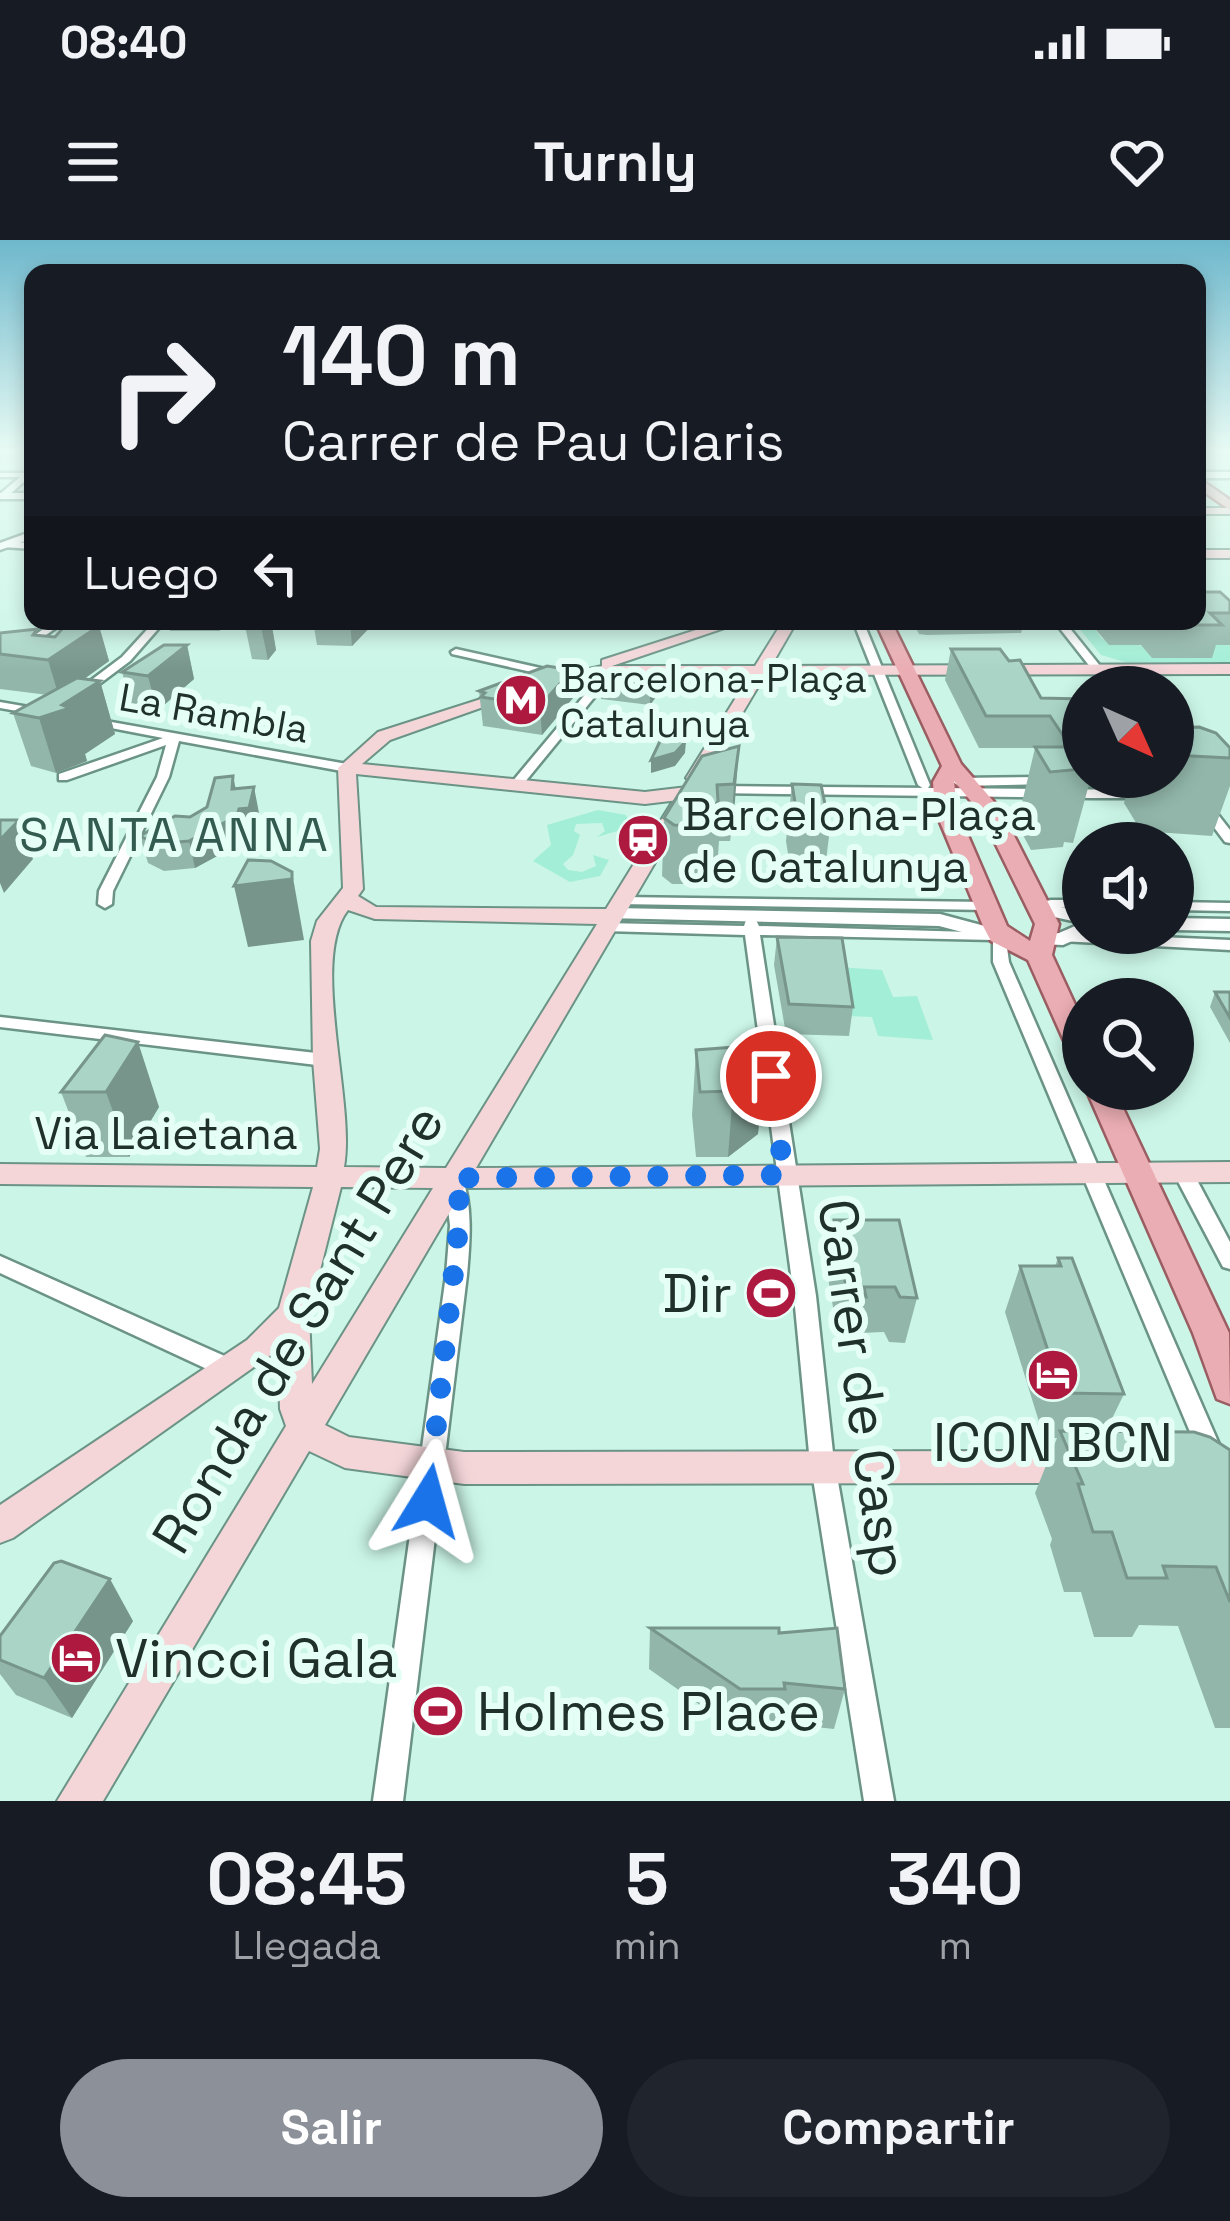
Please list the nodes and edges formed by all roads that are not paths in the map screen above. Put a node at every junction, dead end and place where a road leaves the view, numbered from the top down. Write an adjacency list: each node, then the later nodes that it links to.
1 (48, 630): 9 (street)
2 (152, 630): 20 (street)
3 (697, 630): 18 (main road)
4 (784, 630): 11 (main road, Ronda de Sant Pere)
5 (862, 630): 12 (street)
6 (887, 630): 13 (main road)
7 (1066, 630): 10 (street)
8 (456, 652): 19 (street)
9 (0, 664)
10 (1096, 666)
11 (761, 668): 12 (main road); 17 (main road); 29 (main road, Ronda de Sant Pere)
12 (878, 668): 13 (main road); 25 (street)
13 (902, 668): 14 (main road); 25 (main road)
14 (1062, 668)
15 (1194, 668): 16 (main road)
16 (1230, 668)
17 (625, 669): 18 (main road); 26 (street)
18 (588, 671): 19 (main road)
19 (564, 677): 23 (main road)
20 (0, 705)
21 (76, 718): 22 (street, La Rambla)
22 (174, 739): 23 (street, La Rambla); 24 (street); 33 (street)
23 (347, 768): 26 (main road); 32 (main road)
24 (63, 777)
25 (935, 783): 28 (main road); 29 (street); 37 (main road)
26 (516, 785): 29 (main road)
27 (1062, 788): 28 (street)
28 (976, 789): 35 (main road)
29 (687, 793): 40 (main road, Ronda de Sant Pere)
30 (1216, 794): 31 (street)
31 (1230, 839)
32 (349, 898): 40 (main road); 50 (main road)
33 (105, 904)
34 (1062, 905): 35 (street)
35 (1044, 906): 37 (main road); 39 (street); 46 (main road)
36 (1194, 906): 38 (street)
37 (987, 907): 40 (street); 41 (street); 45 (main road)
38 (1230, 907)
39 (1062, 912)
40 (609, 915): 42 (street); 59 (main road, Ronda de Sant Pere)
41 (940, 920): 42 (street); 45 (street)
42 (751, 924): 45 (street); 52 (street, Carrer de Casp)
43 (1194, 924): 44 (street)
44 (1230, 925)
45 (1000, 936): 46 (main road); 53 (street)
46 (1058, 941): 47 (street); 48 (main road)
47 (1230, 945)
48 (1066, 978)
49 (0, 1022): 50 (street)
50 (325, 1060): 58 (main road)
51 (1110, 1110): 54 (main road)
52 (783, 1162): 53 (main road, Via Laietana); 59 (main road, Via Laietana); 68 (street, Carrer de Casp)
53 (1089, 1172): 54 (main road, Via Laietana); 70 (street)
54 (1139, 1172): 55 (main road, Via Laietana); 63 (main road)
55 (1183, 1172): 56 (main road, Via Laietana); 60 (street)
56 (1230, 1172)
57 (0, 1174): 58 (main road, Via Laietana)
58 (331, 1177): 59 (main road, Via Laietana); 62 (main road)
59 (454, 1178): 66 (main road, Ronda de Sant Pere); 67 (street)
60 (1230, 1261)
61 (0, 1264): 64 (street)
62 (293, 1314): 64 (main road); 66 (main road)
63 (1223, 1354): 65 (main road)
64 (230, 1369): 71 (main road)
65 (1230, 1388)
66 (305, 1432): 67 (main road); 72 (main road, Ronda de Sant Pere)
67 (432, 1465): 68 (main road); 73 (street)
68 (824, 1466): 69 (main road); 74 (street, Carrer de Casp)
69 (1120, 1467)
70 (1211, 1468)
71 (0, 1526)
72 (79, 1801)
73 (388, 1801)
74 (879, 1801)

